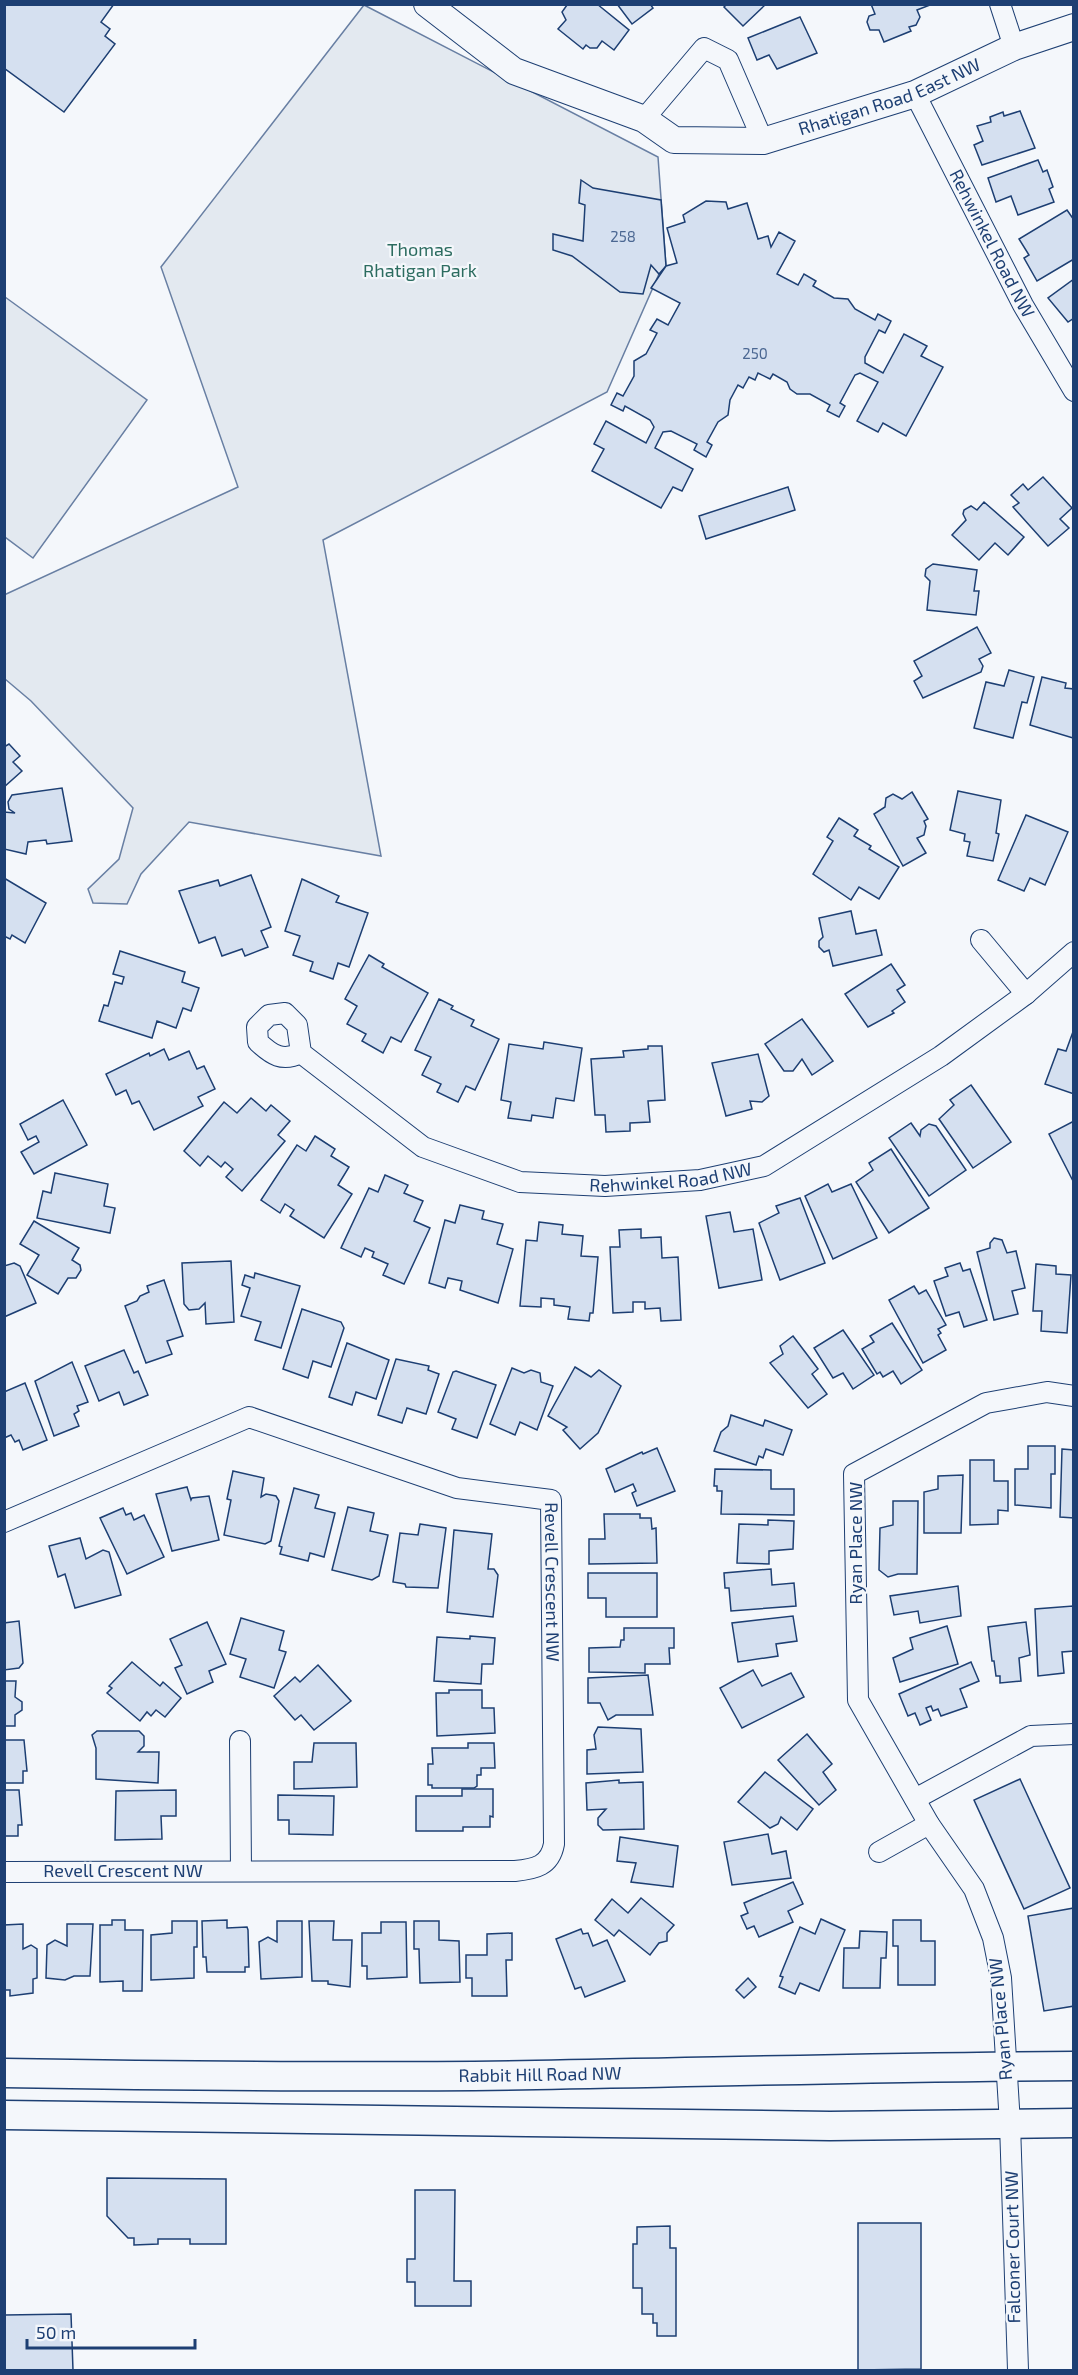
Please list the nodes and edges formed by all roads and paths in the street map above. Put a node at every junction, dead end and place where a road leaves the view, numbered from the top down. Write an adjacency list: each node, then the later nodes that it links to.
1 (427, 4): 6 (street, Rhatigan Road East NW)
2 (1000, 4): 4 (street)
3 (1074, 27): 4 (street, Rhatigan Road East NW)
4 (1014, 47): 5 (street, Rhatigan Road East NW)
5 (915, 94): 7 (street, Rhatigan Road East NW); 8 (street, Rehwinkel Road NW)
6 (644, 119): 7 (street, Rhatigan Road East NW); 7 (street)
7 (763, 141)
8 (1074, 391)
9 (981, 940): 11 (street)
10 (1074, 952): 11 (street, Rehwinkel Road NW)
11 (1026, 994): 12 (street, Rehwinkel Road NW)
12 (301, 1053)
13 (1074, 1396): 17 (street, Ryan Place NW)
14 (4, 1522): 20 (street, Revell Crescent NW)
15 (1074, 1734): 17 (street)
16 (240, 1741): 20 (street)
17 (915, 1799): 18 (street, Ryan Place NW)
18 (929, 1824): 19 (street); 23 (street, Ryan Place NW)
19 (879, 1852)
20 (241, 1870): 21 (street, Revell Crescent NW)
21 (4, 1872)
22 (1074, 2066): 23 (main road, Rabbit Hill Road NW)
23 (1007, 2067): 24 (main road, Rabbit Hill Road NW); 27 (street, Ryan Place NW)
24 (4, 2073)
25 (4, 2115): 27 (main road)
26 (1074, 2122): 27 (main road)
27 (1010, 2124): 28 (street, Falconer Court NW)
28 (1018, 2370)

